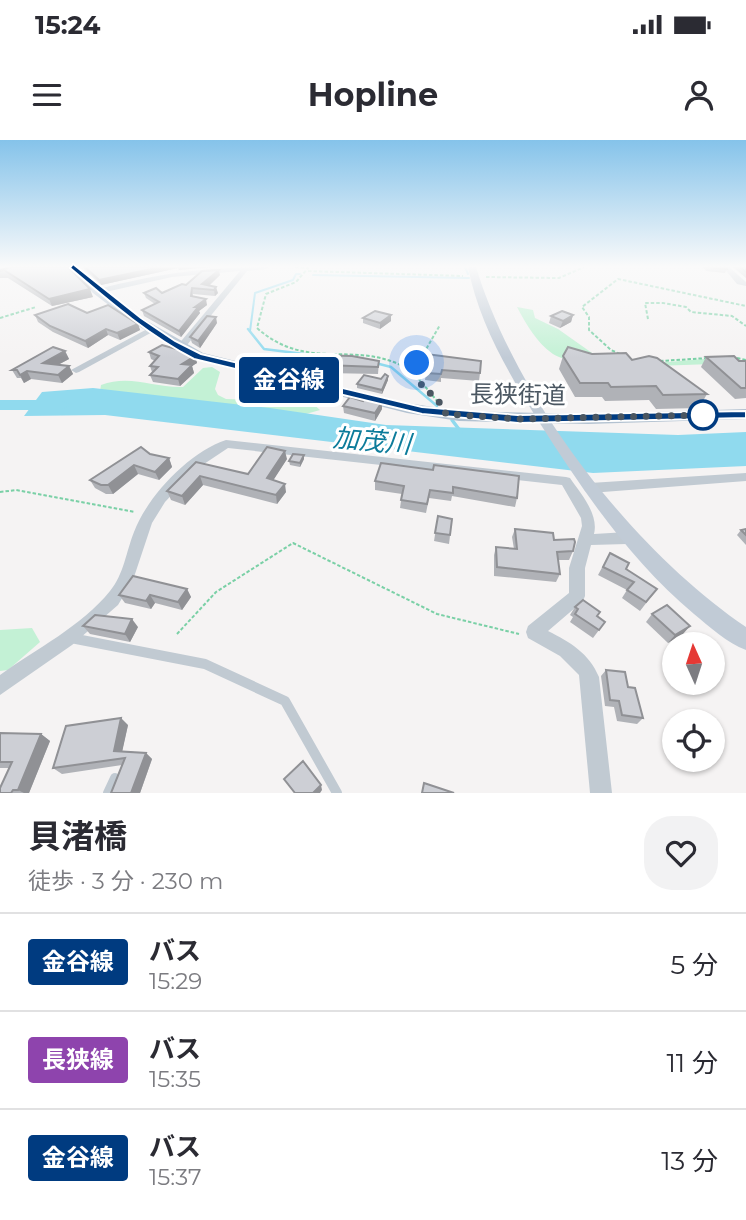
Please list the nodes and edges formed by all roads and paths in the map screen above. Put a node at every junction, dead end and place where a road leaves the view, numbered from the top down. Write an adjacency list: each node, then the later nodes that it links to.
1 (109, 297): 15 (main road, 長狭街道)
2 (223, 297): 8 (street)
3 (264, 297): 21 (path)
4 (480, 297): 24 (street)
5 (594, 297): 17 (path)
6 (706, 297): 9 (path)
7 (209, 300): 8 (street)
8 (220, 302): 16 (street)
9 (746, 306)
10 (36, 307): 11 (path)
11 (0, 318)
12 (648, 318): 14 (path)
13 (440, 325): 21 (path)
14 (746, 326)
15 (152, 330): 16 (main road, 長狭街道); 20 (street)
16 (180, 348): 22 (main road, 長狭街道)
17 (621, 355)
18 (657, 360): 19 (path)
19 (746, 360)
20 (76, 370)
21 (413, 372): 22 (path)
22 (446, 414): 24 (main road, 長狭街道)
23 (746, 414): 24 (main road, 長狭街道)
24 (547, 423): 26 (street)
25 (746, 477): 26 (street)
26 (589, 486): 29 (street)
27 (0, 492): 28 (path)
28 (150, 515): 30 (street); 33 (street)
29 (627, 538): 30 (street); 34 (street)
30 (585, 540): 31 (street)
31 (534, 632): 32 (path); 39 (street)
32 (177, 634)
33 (66, 638): 35 (street); 38 (lane)
34 (746, 639)
35 (0, 686)
36 (115, 778): 37 (lane)
37 (108, 793)
38 (337, 793)
39 (601, 793)

